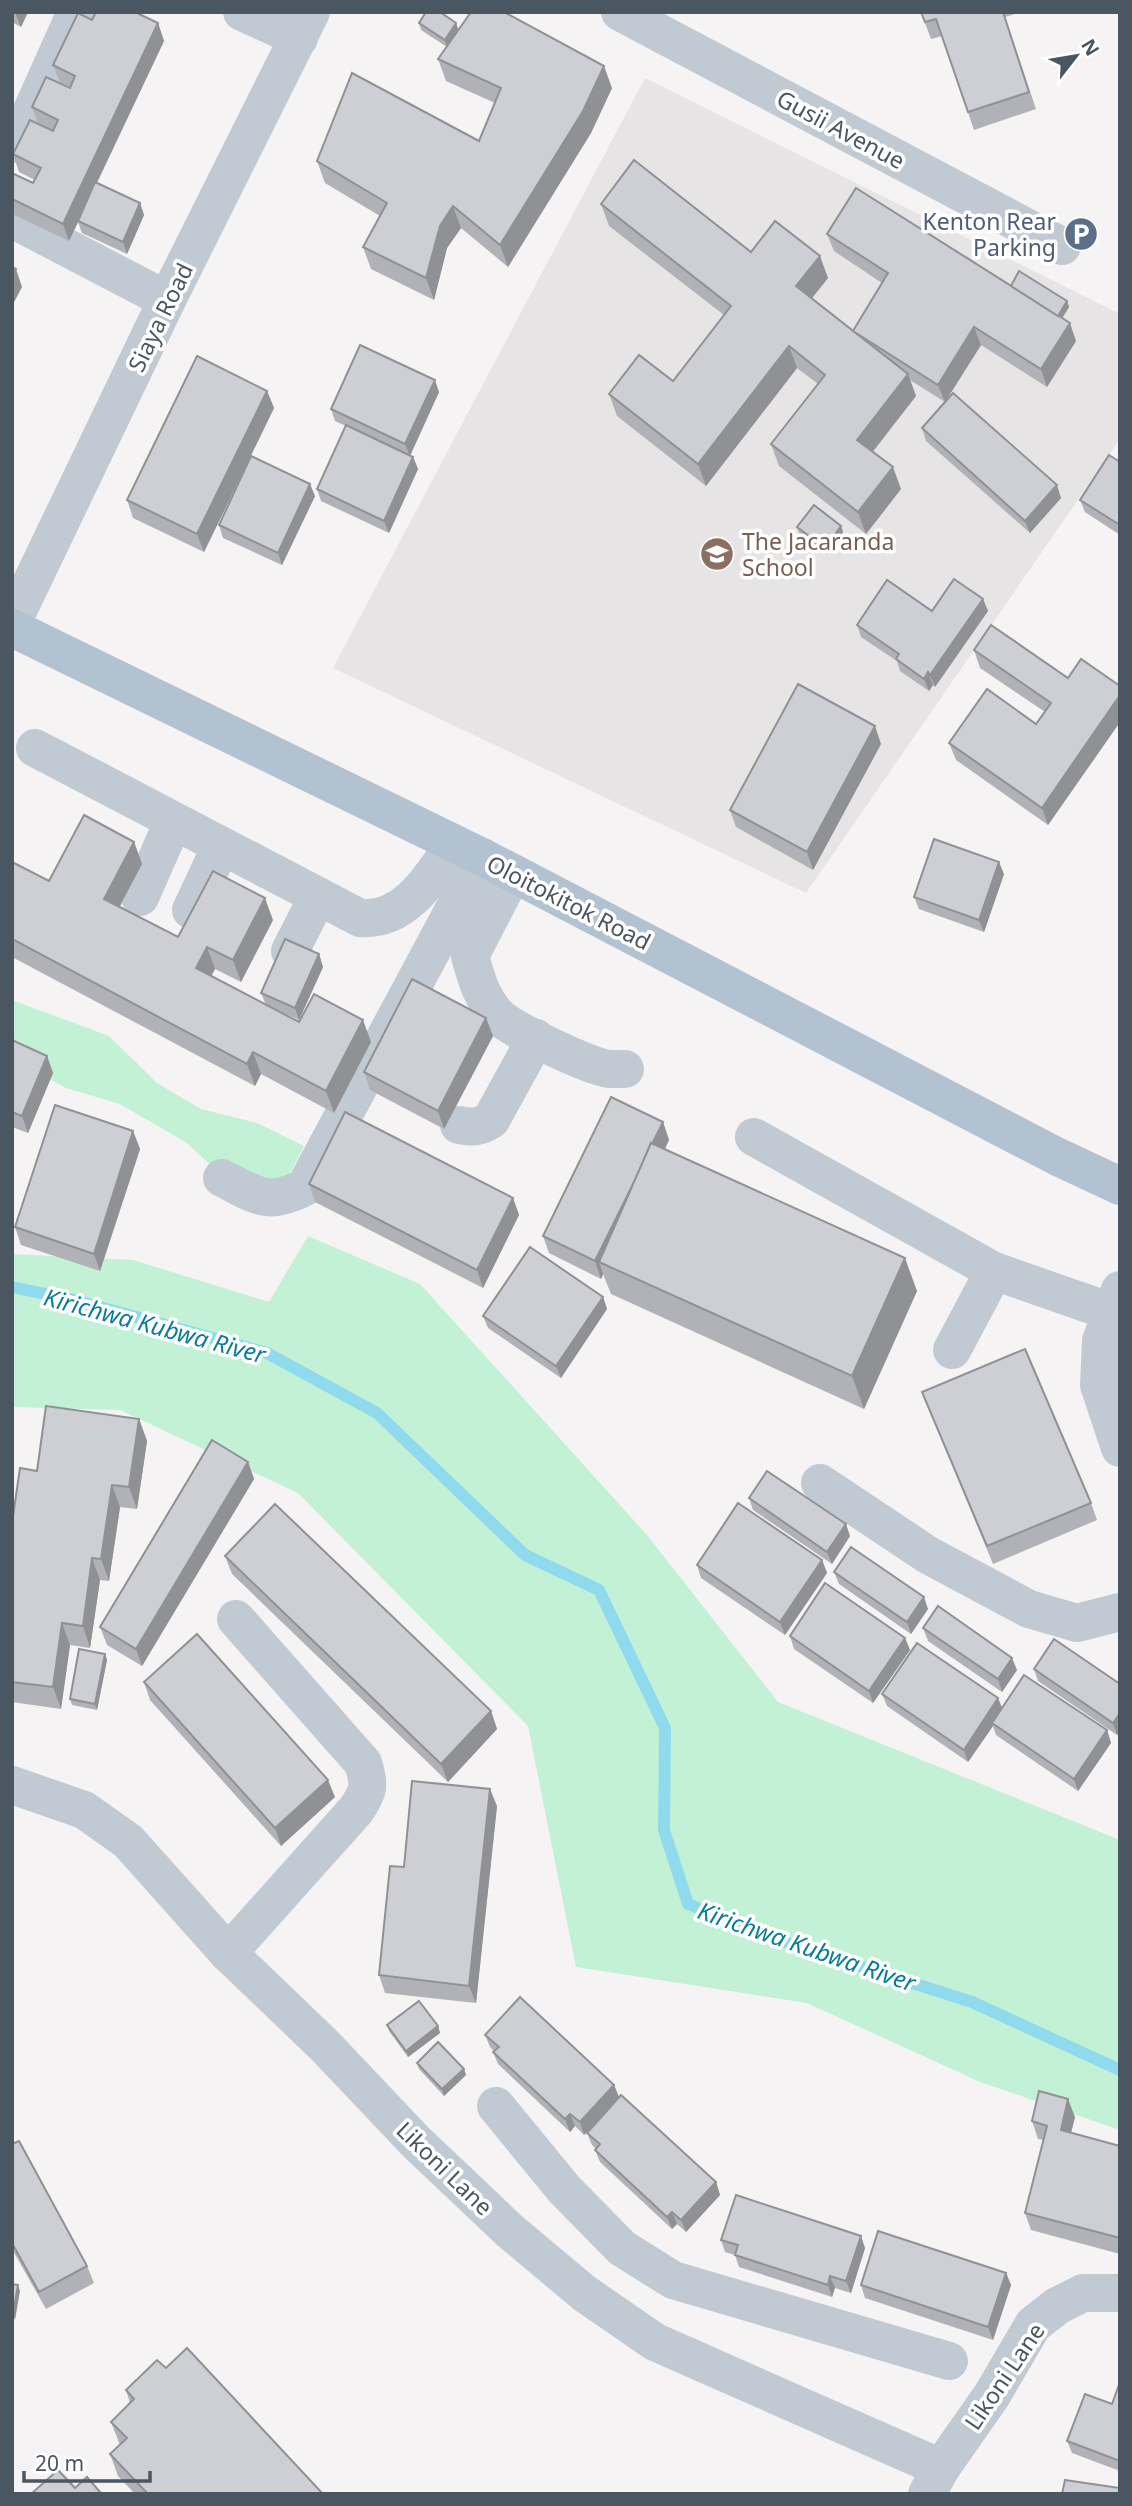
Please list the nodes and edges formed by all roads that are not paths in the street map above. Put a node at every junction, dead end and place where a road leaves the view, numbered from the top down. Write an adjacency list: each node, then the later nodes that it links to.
1 (76, 12): 5 (street)
2 (242, 12): 4 (street)
3 (620, 12): 7 (street, Gusii Avenue)
4 (305, 25): 8 (street, Siaya Road)
5 (17, 144)
6 (12, 219): 8 (street)
7 (1062, 246)
8 (167, 300): 9 (street, Siaya Road)
9 (12, 625): 13 (main road, Oloitokitok Road)
10 (35, 748): 11 (street)
11 (173, 821): 12 (street); 15 (street)
12 (221, 846): 14 (street); 16 (street)
13 (483, 858): 14 (street); 18 (street); 22 (street); 23 (main road, Oloitokitok Road)
14 (318, 896): 17 (street)
15 (140, 897)
16 (191, 910)
17 (290, 951)
18 (536, 1038): 19 (street); 20 (street)
19 (625, 1069)
20 (458, 1125)
21 (754, 1137): 24 (street)
22 (222, 1178)
23 (1120, 1186)
24 (994, 1271): 25 (street); 26 (street)
25 (1117, 1306): 27 (street)
26 (952, 1350)
27 (1120, 1448)
28 (820, 1483): 29 (street)
29 (1120, 1612)
30 (236, 1619): 32 (street)
31 (12, 1785): 32 (street, Likoni Lane)
32 (228, 1953): 36 (street, Likoni Lane)
33 (496, 2106): 34 (street)
34 (673, 2280): 36 (street); 37 (street)
35 (1120, 2293): 38 (street, Likoni Lane)
36 (655, 2342): 38 (street, Likoni Lane)
37 (949, 2361)
38 (934, 2481)

